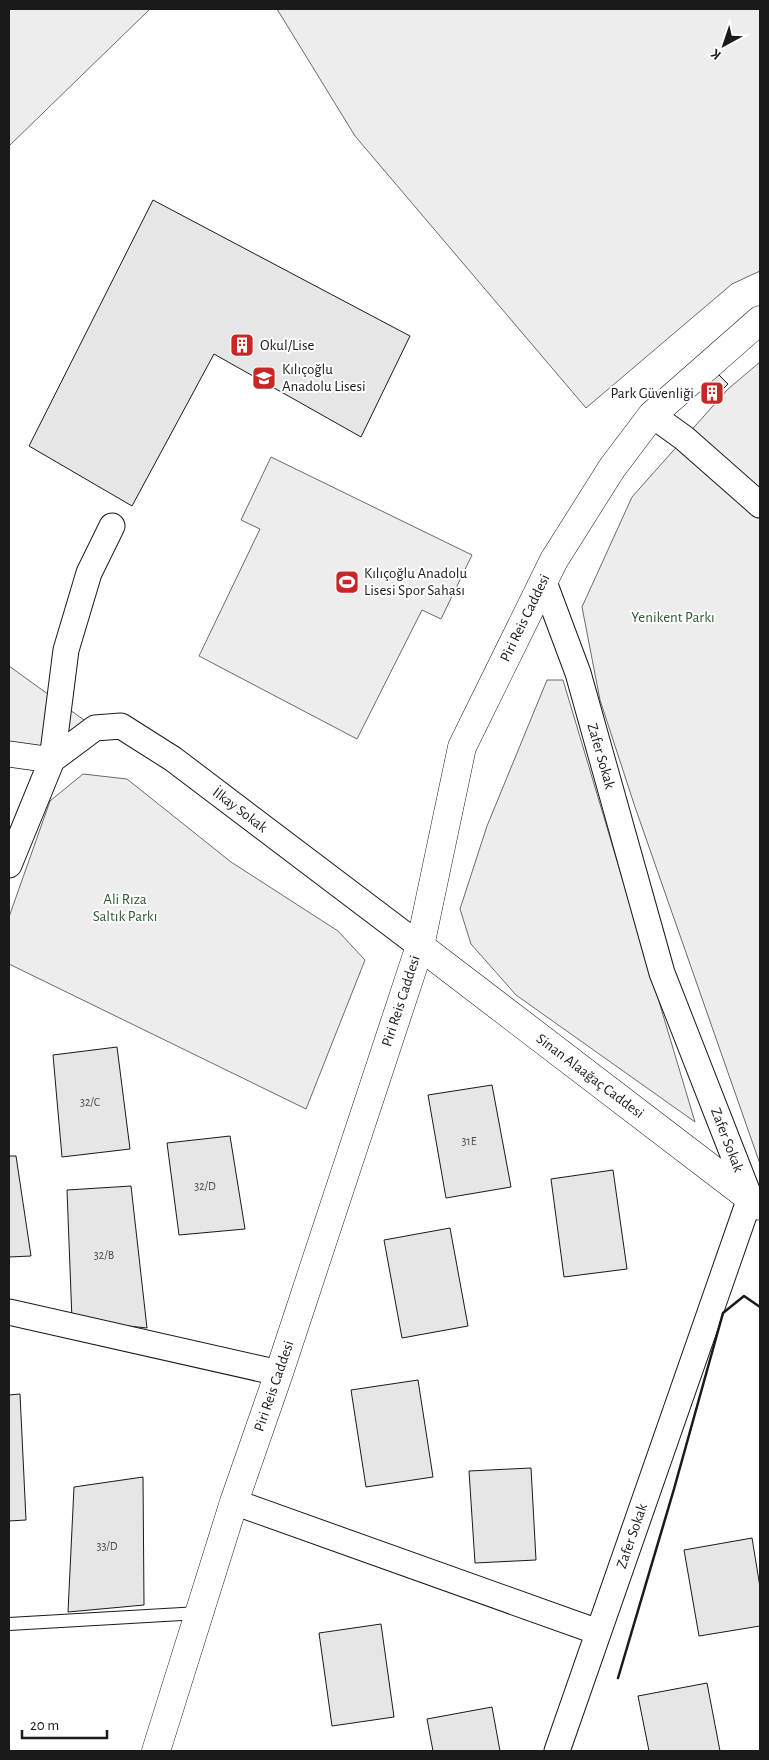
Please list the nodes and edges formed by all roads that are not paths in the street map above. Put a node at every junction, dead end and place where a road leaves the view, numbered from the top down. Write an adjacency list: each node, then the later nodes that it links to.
1 (760, 320): 2 (main road, Piri Reis Caddesi)
2 (652, 415): 3 (street); 5 (main road, Piri Reis Caddesi)
3 (760, 505)
4 (112, 526): 7 (street)
5 (544, 582): 9 (main road, Piri Reis Caddesi); 10 (street, Zafer Sokak)
6 (9, 754): 7 (street)
7 (52, 760): 8 (street); 9 (street, İlkay Sokak)
8 (9, 865)
9 (420, 946): 10 (main road, Sinan Alaağaç Caddesi); 12 (main road, Piri Reis Caddesi)
10 (755, 1202): 16 (street, Zafer Sokak)
11 (9, 1312): 12 (street)
12 (279, 1373): 13 (main road, Piri Reis Caddesi)
13 (234, 1502): 14 (main road, Piri Reis Caddesi); 16 (street)
14 (199, 1613): 15 (lane); 17 (main road, Piri Reis Caddesi)
15 (9, 1624)
16 (598, 1632): 18 (street, Zafer Sokak)
17 (156, 1751)
18 (556, 1751)

